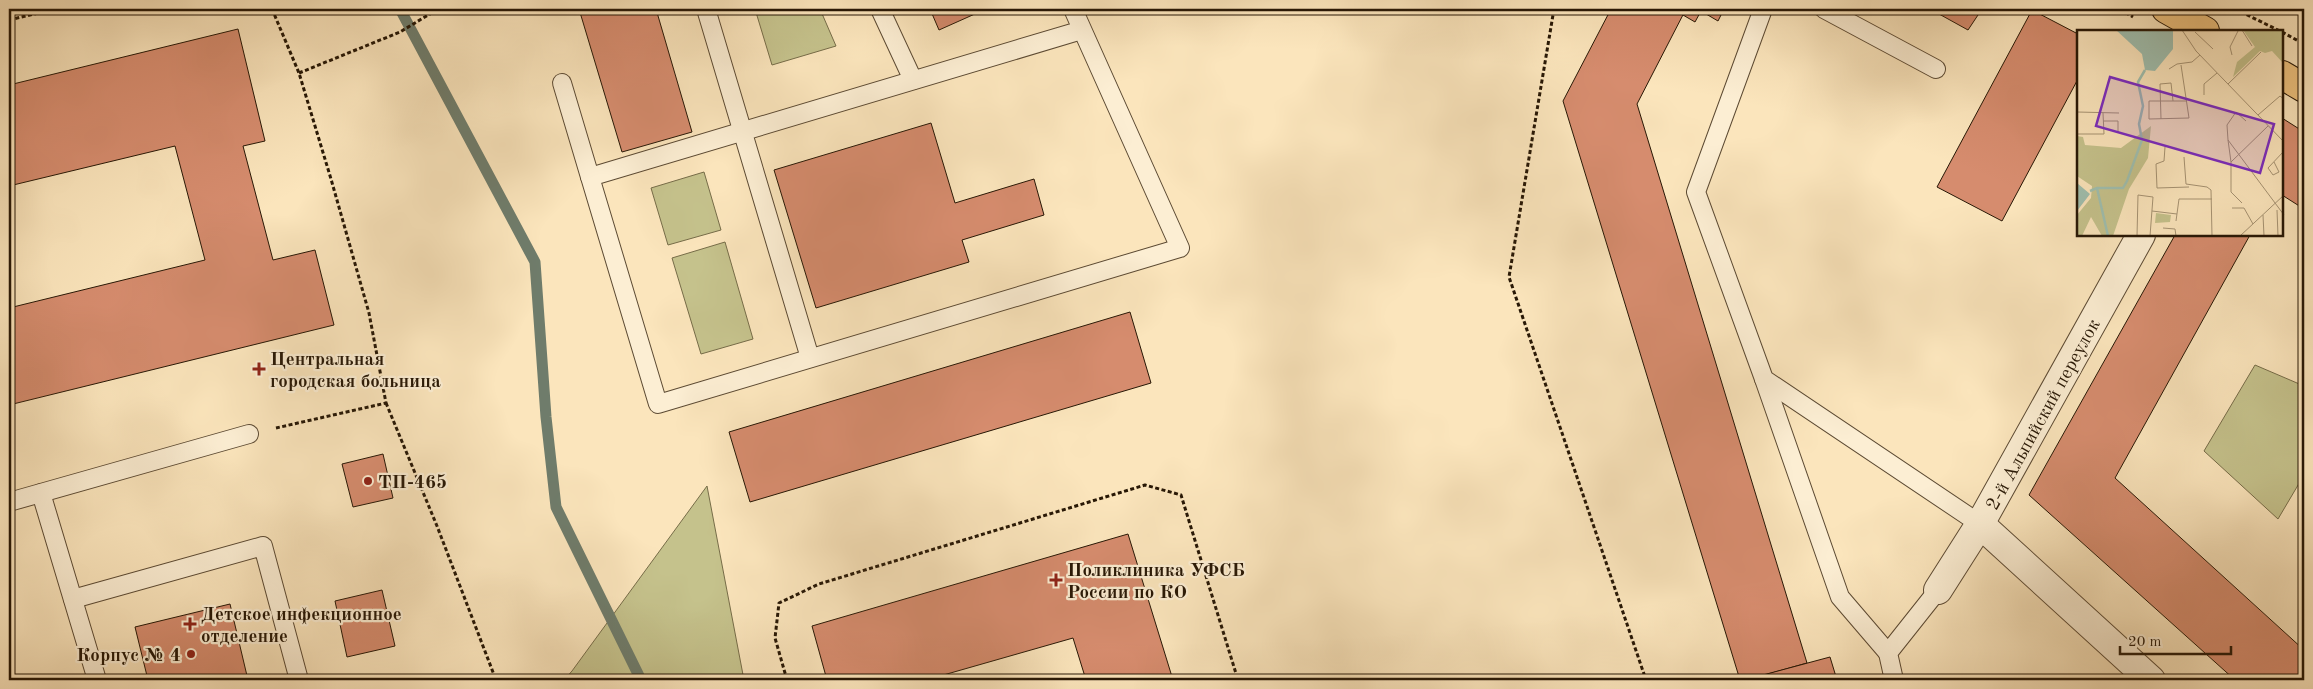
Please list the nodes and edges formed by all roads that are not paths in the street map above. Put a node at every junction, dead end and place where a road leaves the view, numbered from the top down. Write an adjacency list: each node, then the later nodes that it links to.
1 (706, 9): 14 (lane)
2 (880, 9): 11 (lane)
3 (1072, 9): 7 (lane)
4 (1762, 9): 18 (lane)
5 (1824, 9): 9 (lane)
6 (2166, 9): 8 (main road)
7 (1082, 30): 11 (lane); 17 (lane)
8 (2203, 30)
9 (1936, 69)
10 (2283, 76): 13 (main road)
11 (913, 80): 14 (lane)
12 (562, 83): 15 (lane)
13 (2304, 88)
14 (743, 132): 15 (lane); 17 (lane)
15 (590, 177): 17 (lane)
16 (2140, 236): 22 (street, 2-й Альпийский переулок)
17 (810, 358)
18 (1764, 378): 22 (lane); 25 (lane)
19 (248, 434): 20 (lane)
20 (41, 493): 21 (lane); 24 (lane)
21 (9, 502)
22 (1980, 524): 23 (street, 2-й Альпийский переулок); 29 (street)
23 (1938, 590): 25 (lane)
24 (73, 599): 26 (lane); 27 (lane)
25 (1888, 653): 28 (lane)
26 (98, 680)
27 (299, 680)
28 (1894, 680)
29 (2151, 680)

